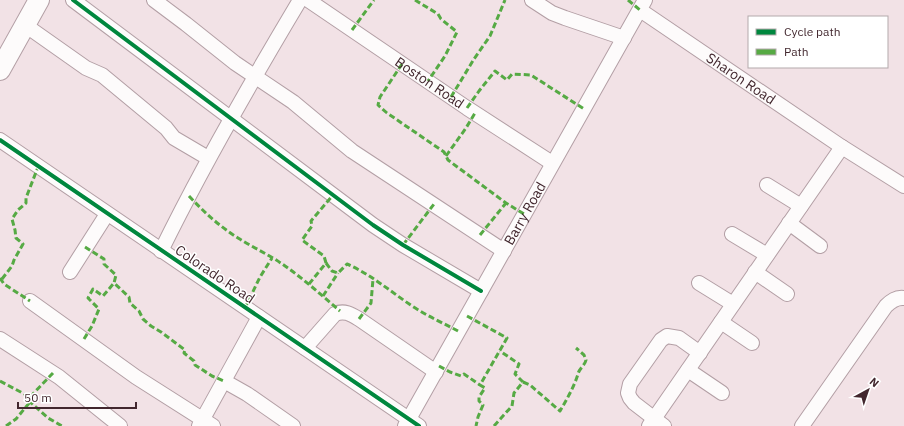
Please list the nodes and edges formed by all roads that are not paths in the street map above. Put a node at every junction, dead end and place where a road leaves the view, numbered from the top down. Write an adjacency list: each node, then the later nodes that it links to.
1 (39, 0): 8 (street)
2 (73, 0): 12 (street)
3 (154, 0): 11 (street)
4 (300, 0): 11 (street)
5 (308, 0): 16 (street, Boston Road)
6 (532, 0): 9 (street)
7 (642, 5): 9 (street, Barry Road); 14 (street, Sharon Road)
8 (25, 25): 10 (street); 15 (street)
9 (624, 38): 16 (street, Barry Road)
10 (0, 70)
11 (256, 76): 12 (street); 25 (street)
12 (230, 118): 15 (street); 30 (street)
13 (0, 140): 20 (street, Colorado Road)
14 (842, 147): 18 (street, Sharon Road); 19 (street)
15 (208, 158): 24 (street)
16 (552, 164): 25 (street, Barry Road)
17 (767, 185): 19 (street)
18 (904, 186)
19 (801, 206): 21 (street)
20 (107, 214): 24 (street, Colorado Road); 27 (street)
21 (789, 223): 23 (street); 26 (street)
22 (732, 234): 26 (street)
23 (820, 246)
24 (161, 251): 35 (street, Colorado Road)
25 (504, 251): 30 (street, Barry Road)
26 (767, 255): 28 (street)
27 (70, 272)
28 (755, 272): 31 (street); 34 (street)
29 (700, 283): 34 (street)
30 (481, 291): 42 (street, Barry Road)
31 (787, 294)
32 (904, 298): 50 (street)
33 (30, 301): 46 (street)
34 (733, 304): 36 (street)
35 (259, 317): 39 (street, Colorado Road); 43 (street)
36 (721, 322): 38 (street); 40 (street)
37 (0, 339): 48 (street)
38 (752, 343)
39 (305, 348): 42 (street); 47 (street, Colorado Road)
40 (700, 353): 41 (street); 45 (street)
41 (688, 370): 44 (street); 45 (street)
42 (436, 372): 47 (street, Barry Road)
43 (224, 381): 46 (street); 49 (street)
44 (722, 393)
45 (656, 423)
46 (205, 424)
47 (411, 424)
48 (120, 426)
49 (293, 426)
50 (802, 426)

